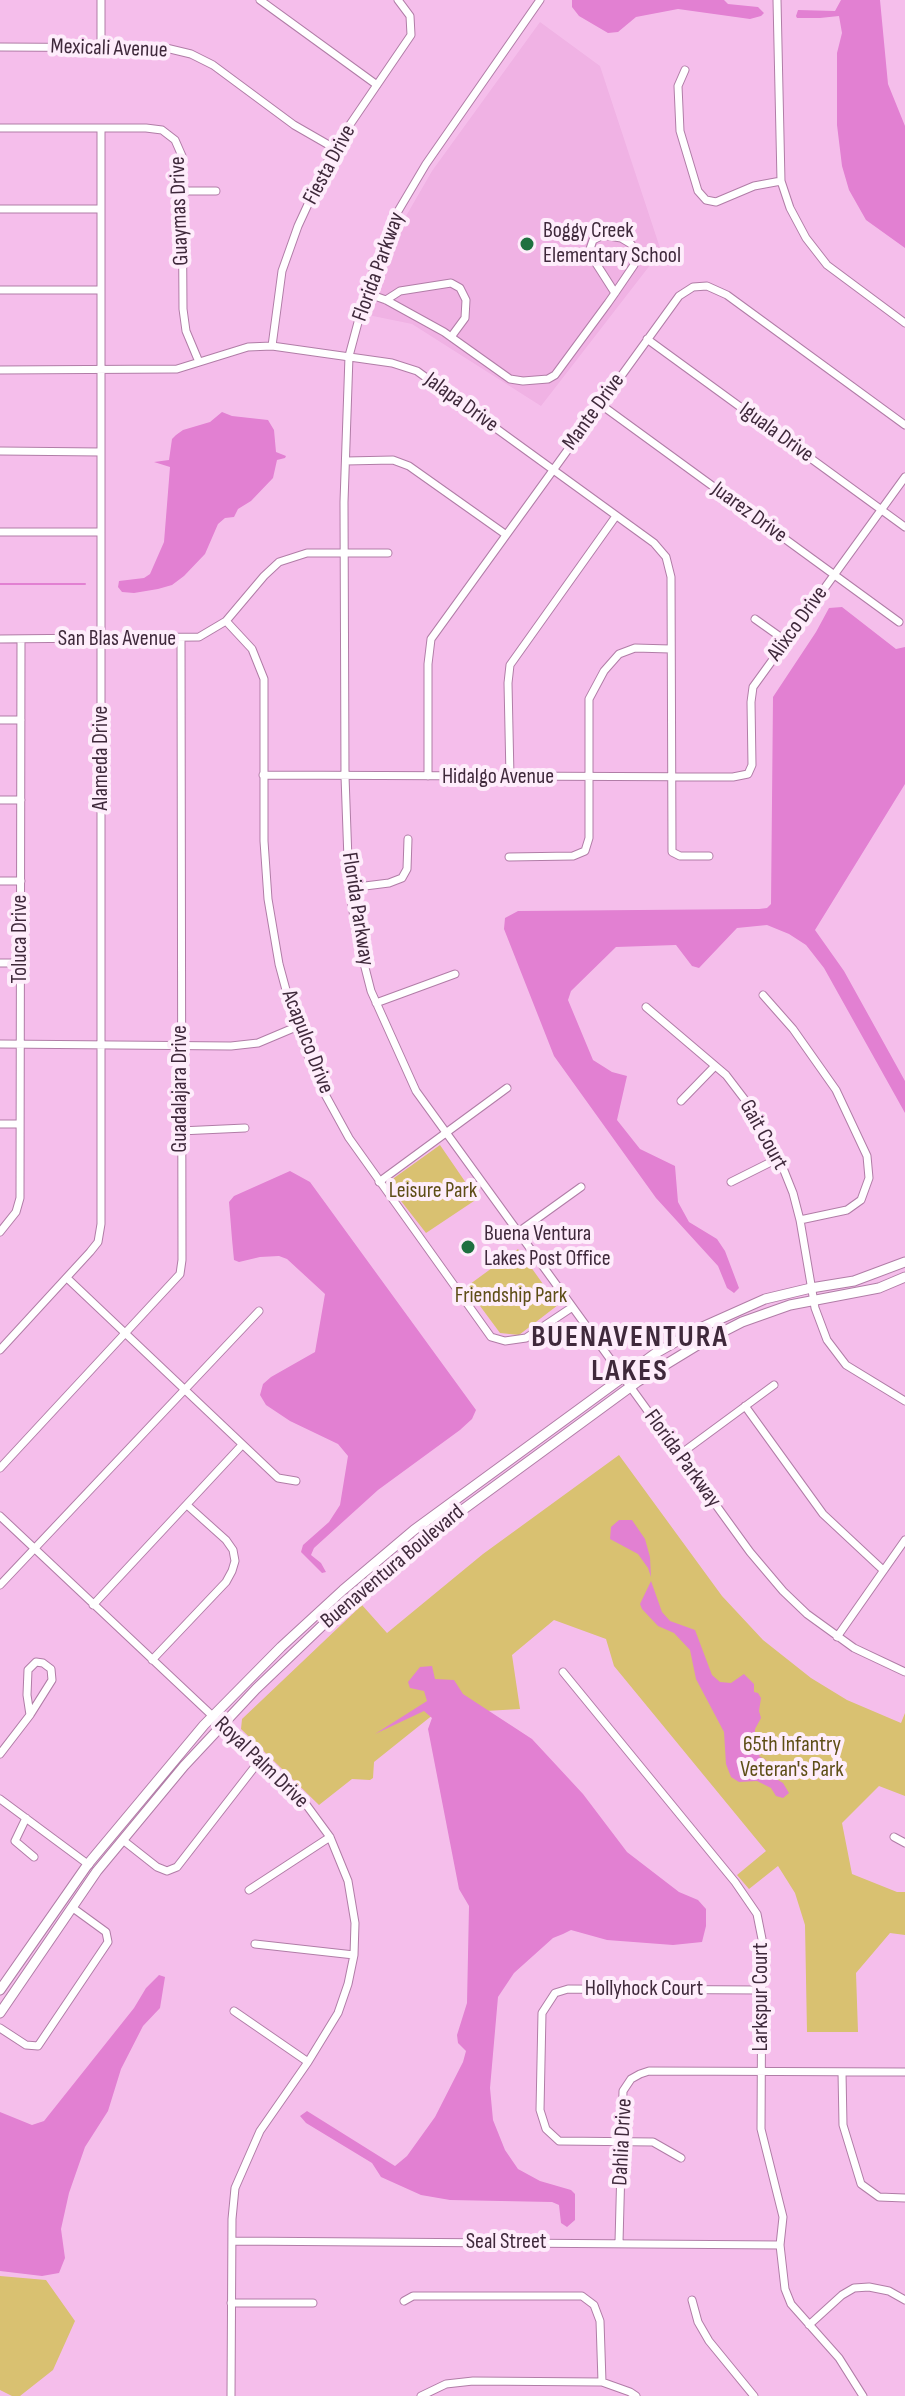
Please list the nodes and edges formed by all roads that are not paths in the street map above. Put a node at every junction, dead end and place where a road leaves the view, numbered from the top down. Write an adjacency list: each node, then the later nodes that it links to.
1 (101, 0): 7 (street)
2 (260, 0): 9 (street)
3 (398, 0): 9 (street, Fiesta Drive)
4 (539, 0): 20 (street, Florida Parkway)
5 (777, 0): 13 (street)
6 (0, 47): 7 (street, Mexicali Avenue)
7 (101, 47): 12 (street, Mexicali Avenue)
8 (685, 70): 13 (street)
9 (377, 85): 12 (street, Fiesta Drive)
10 (0, 128): 11 (street, Guaymas Drive)
11 (101, 128): 14 (street, Guaymas Drive); 17 (street, Alameda Drive)
12 (334, 148): 26 (street, Fiesta Drive)
13 (781, 181): 23 (street)
14 (183, 191): 15 (street); 28 (street, Guaymas Drive)
15 (216, 191)
16 (0, 209): 17 (street)
17 (101, 209): 19 (street, Alameda Drive)
18 (0, 290): 19 (street)
19 (101, 290): 30 (street, Alameda Drive)
20 (366, 293): 22 (street); 27 (street, Florida Parkway)
21 (615, 293): 21 (street); 24 (street)
22 (386, 300): 24 (street); 24 (street)
23 (905, 323)
24 (451, 337)
25 (647, 339): 31 (street, Mante Drive); 32 (street, Mante Drive); 38 (street, Iguala Drive)
26 (272, 346): 27 (street, Jalapa Drive); 28 (street, Jalapa Drive)
27 (349, 356): 35 (street, Florida Parkway); 36 (street, Jalapa Drive)
28 (199, 362): 30 (street, Jalapa Drive)
29 (0, 370): 30 (street, Jalapa Drive)
30 (101, 370): 34 (street, Alameda Drive)
31 (600, 404): 36 (street, Mante Drive); 46 (street, Juarez Drive)
32 (905, 425)
33 (0, 451): 34 (street)
34 (101, 452): 42 (street, Alameda Drive)
35 (346, 461): 43 (street); 44 (street, Florida Parkway)
36 (551, 470): 39 (street, Jalapa Drive); 43 (street, Mante Drive)
37 (905, 477): 38 (street, Alixco Drive)
38 (879, 509): 40 (street, Iguala Drive); 46 (street, Alixco Drive)
39 (616, 516): 55 (street, Jalapa Drive); 62 (street)
40 (905, 527)
41 (0, 532): 42 (street)
42 (101, 532): 52 (street, Alameda Drive)
43 (505, 534): 60 (street, Mante Drive)
44 (345, 553): 45 (street, San Blas Avenue); 48 (street, San Blas Avenue); 59 (street, Florida Parkway)
45 (388, 553)
46 (834, 575): 49 (street, Juarez Drive); 54 (street, Alixco Drive)
47 (755, 619): 54 (street)
48 (226, 621): 53 (street, San Blas Avenue); 58 (street, Acapulco Drive)
49 (899, 622)
50 (0, 639): 51 (street, San Blas Avenue)
51 (21, 639): 52 (street, San Blas Avenue); 57 (street, Toluca Drive)
52 (101, 639): 53 (street, San Blas Avenue); 82 (street, Alameda Drive)
53 (181, 639): 83 (street, Guadalajara Drive)
54 (786, 641): 64 (street, Alixco Drive)
55 (670, 649): 61 (street); 63 (street, Jalapa Drive)
56 (0, 720): 57 (street)
57 (21, 720): 66 (street, Toluca Drive)
58 (263, 775): 59 (street, Hidalgo Avenue); 79 (street, Acapulco Drive)
59 (345, 776): 60 (street, Hidalgo Avenue); 72 (street, Florida Parkway)
60 (428, 776): 62 (street, Hidalgo Avenue)
61 (590, 776): 62 (street, Hidalgo Avenue); 63 (street, Hidalgo Avenue); 69 (street)
62 (510, 777)
63 (671, 777): 64 (street, Hidalgo Avenue); 68 (street, Jalapa Drive)
64 (733, 777)
65 (0, 800): 66 (street)
66 (21, 800): 71 (street, Toluca Drive)
67 (408, 839): 72 (street)
68 (709, 856)
69 (509, 857)
70 (0, 881): 71 (street)
71 (21, 881): 74 (street, Toluca Drive)
72 (349, 888): 77 (street, Florida Parkway)
73 (0, 963): 74 (street)
74 (19, 963): 81 (street, Toluca Drive)
75 (455, 974): 77 (street)
76 (763, 995): 96 (street)
77 (376, 1003): 91 (street, Florida Parkway)
78 (646, 1007): 84 (street, Gait Court)
79 (296, 1027): 83 (street); 93 (street, Acapulco Drive)
80 (0, 1044): 81 (street)
81 (20, 1044): 82 (street); 88 (street, Toluca Drive)
82 (101, 1044): 83 (street); 101 (street, Alameda Drive)
83 (180, 1046): 90 (street, Guadalajara Drive)
84 (715, 1066): 86 (street); 92 (street, Gait Court)
85 (507, 1088): 91 (street)
86 (681, 1101)
87 (0, 1124): 88 (street)
88 (19, 1124): 97 (street, Toluca Drive)
89 (245, 1128): 90 (street)
90 (180, 1131): 106 (street, Guadalajara Drive)
91 (445, 1134): 93 (street); 98 (street, Florida Parkway)
92 (779, 1158): 94 (street); 96 (street, Gait Court)
93 (379, 1182): 104 (street, Acapulco Drive)
94 (731, 1182)
95 (581, 1187): 98 (street)
96 (800, 1220): 102 (street, Gait Court)
97 (0, 1232)
98 (517, 1233): 104 (street, Florida Parkway)
99 (905, 1262): 102 (main road, Buenaventura Boulevard)
100 (905, 1277): 103 (main road, Buenaventura Boulevard)
101 (67, 1278): 106 (street); 107 (street, Alameda Drive)
102 (811, 1288): 103 (street, Gait Court); 108 (main road, Buenaventura Boulevard)
103 (814, 1300): 110 (main road, Buenaventura Boulevard); 112 (street, Gait Court)
104 (571, 1308): 108 (street, Florida Parkway)
105 (259, 1311): 111 (street)
106 (125, 1334): 111 (street); 116 (street, Guadalajara Drive)
107 (0, 1350)
108 (622, 1378): 110 (street, Florida Parkway); 130 (main road, Buenaventura Boulevard)
109 (774, 1385): 113 (street)
110 (630, 1387): 115 (street, Florida Parkway); 131 (main road, Buenaventura Boulevard)
111 (184, 1389): 114 (street); 121 (street)
112 (905, 1401)
113 (745, 1406): 115 (street); 122 (street)
114 (242, 1445): 117 (street); 118 (street)
115 (679, 1455): 125 (street, Florida Parkway)
116 (0, 1468)
117 (296, 1481)
118 (187, 1505): 124 (street); 126 (street)
119 (0, 1516): 121 (street, Royal Palm Drive)
120 (905, 1540): 122 (street)
121 (35, 1549): 123 (street); 124 (street, Royal Palm Drive)
122 (883, 1570): 125 (street)
123 (0, 1585)
124 (93, 1605): 126 (street, Royal Palm Drive)
125 (837, 1637): 128 (street, Florida Parkway)
126 (152, 1660): 130 (street, Royal Palm Drive)
127 (563, 1672): 148 (street, Larkspur Court)
128 (905, 1672)
129 (30, 1715): 129 (street); 132 (street)
130 (212, 1716): 131 (street, Royal Palm Drive); 141 (main road, Buenaventura Boulevard)
131 (222, 1725): 133 (street, Royal Palm Drive); 138 (main road, Buenaventura Boulevard)
132 (0, 1754)
133 (260, 1760): 136 (street, Royal Palm Drive); 138 (street)
134 (0, 1799): 135 (street)
135 (26, 1818): 140 (street); 141 (street)
136 (330, 1837): 143 (street); 146 (street, Royal Palm Drive)
137 (894, 1837): 139 (street)
138 (124, 1841): 142 (main road, Buenaventura Boulevard)
139 (905, 1843)
140 (34, 1857)
141 (88, 1864): 142 (street); 147 (main road, Buenaventura Boulevard)
142 (97, 1871): 144 (main road, Buenaventura Boulevard)
143 (249, 1890)
144 (73, 1908): 150 (main road, Buenaventura Boulevard); 151 (street)
145 (255, 1944): 146 (street)
146 (354, 1955): 152 (street, Royal Palm Drive)
147 (0, 1990)
148 (762, 1990): 153 (street, Larkspur Court); 156 (street, Hollyhock Court)
149 (234, 2011): 152 (street)
150 (0, 2013)
151 (0, 2028)
152 (308, 2062): 159 (street, Royal Palm Drive)
153 (761, 2071): 154 (street, Dahlia Drive); 156 (street, Dahlia Drive); 161 (street, Larkspur Court)
154 (842, 2072): 155 (street, Dahlia Drive); 158 (street)
155 (905, 2072)
156 (621, 2142): 157 (street); 160 (street, Dahlia Drive)
157 (681, 2158)
158 (905, 2198)
159 (232, 2241): 160 (street, Seal Street); 165 (street, Royal Palm Drive)
160 (619, 2242): 161 (street, Seal Street)
161 (780, 2245): 167 (street, Larkspur Court)
162 (692, 2300): 172 (street)
163 (905, 2300): 167 (street)
164 (404, 2301): 168 (street)
165 (231, 2303): 166 (street); 169 (street, Royal Palm Drive)
166 (313, 2303)
167 (809, 2325): 173 (street, Larkspur Court)
168 (602, 2382): 170 (street); 171 (street)
169 (231, 2396)
170 (421, 2396)
171 (636, 2396)
172 (754, 2396)
173 (863, 2396)

